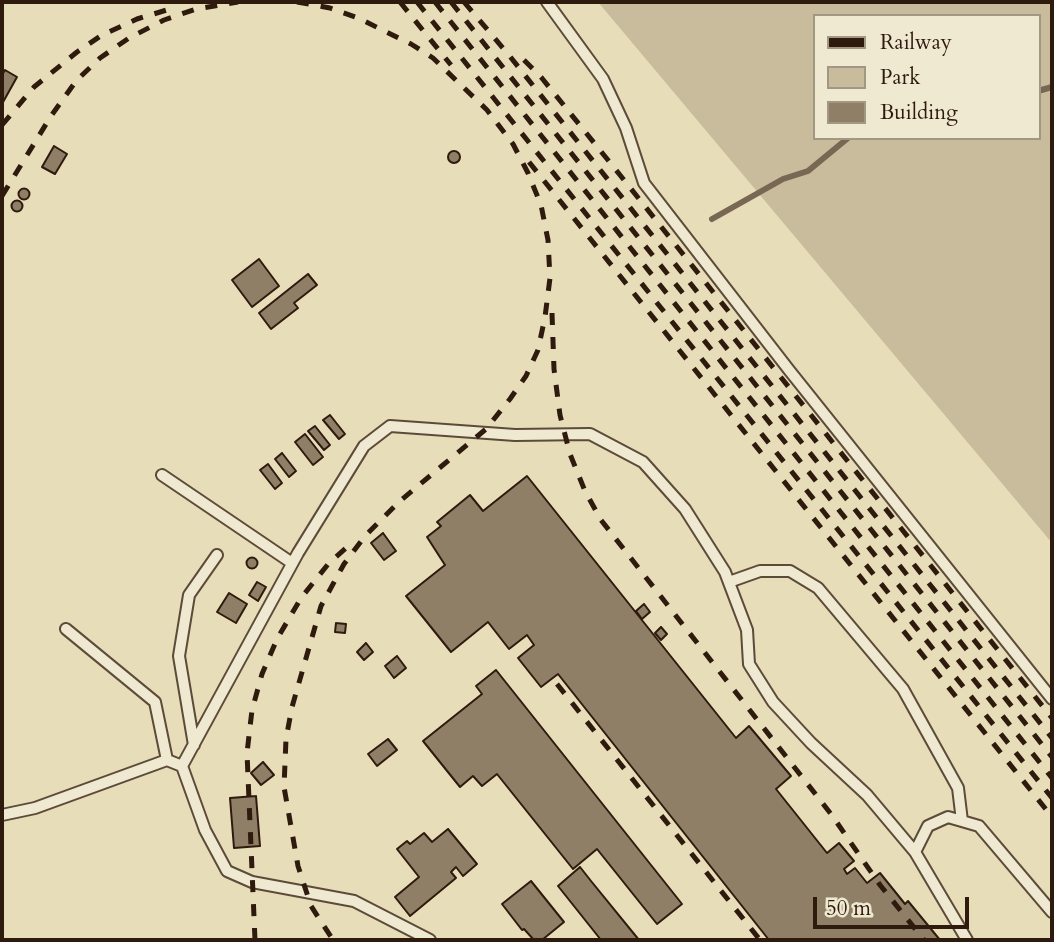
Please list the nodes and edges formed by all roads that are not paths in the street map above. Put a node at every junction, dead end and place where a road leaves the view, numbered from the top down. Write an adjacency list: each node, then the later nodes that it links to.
1 (547, 2): 7 (lane)
2 (162, 475): 4 (lane)
3 (217, 555): 8 (lane)
4 (292, 563): 5 (lane); 8 (lane)
5 (729, 582): 12 (lane); 13 (lane)
6 (66, 629): 9 (lane)
7 (1052, 699)
8 (194, 745): 10 (lane)
9 (167, 760): 10 (lane); 11 (lane)
10 (182, 766): 15 (lane)
11 (2, 815)
12 (962, 821): 13 (lane); 14 (lane)
13 (915, 852): 16 (lane)
14 (1052, 912)
15 (430, 940)
16 (967, 940)

